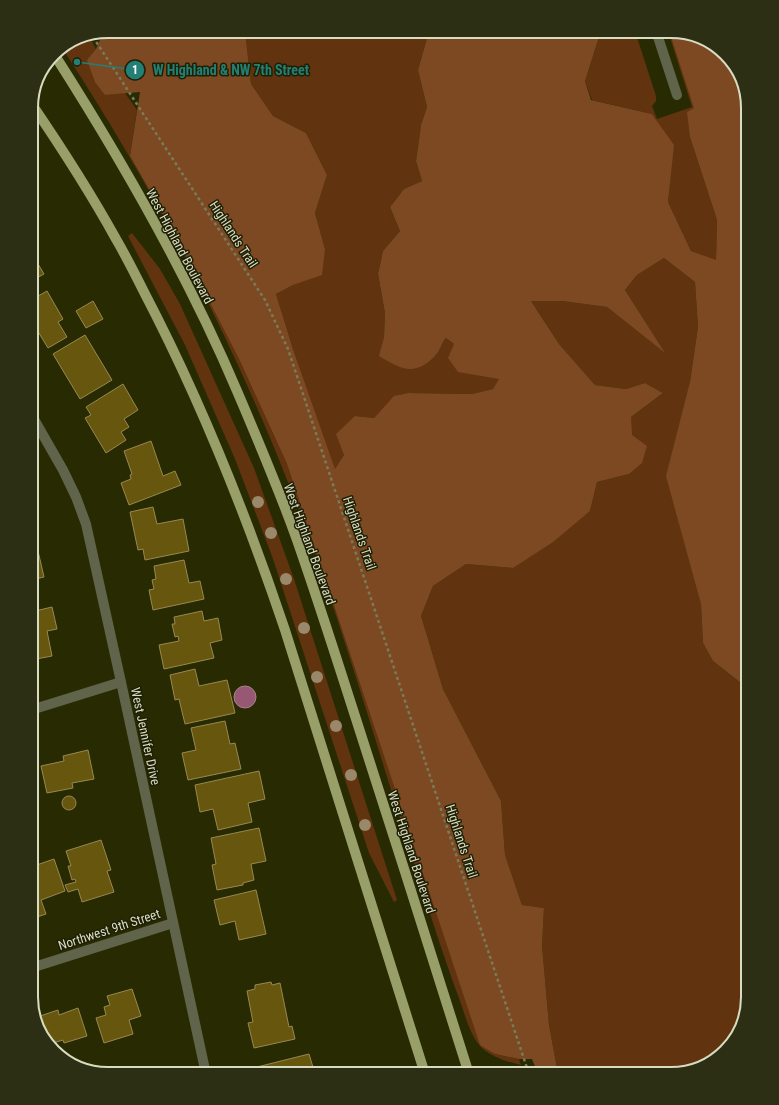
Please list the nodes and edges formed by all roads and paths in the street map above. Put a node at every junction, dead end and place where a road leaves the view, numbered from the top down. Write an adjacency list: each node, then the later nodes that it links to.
1 (658, 38): 4 (street)
2 (95, 39): 14 (path, Highlands Trail)
3 (57, 60): 13 (main road, West Highland Boulevard)
4 (677, 94)
5 (38, 113): 12 (main road)
6 (38, 426): 7 (street, West Jennifer Drive)
7 (121, 682): 8 (street); 9 (street, West Jennifer Drive)
8 (38, 708)
9 (173, 923): 10 (street, Northwest 9th Street); 11 (street, West Jennifer Drive)
10 (38, 966)
11 (204, 1067)
12 (423, 1067)
13 (467, 1067)
14 (527, 1067)

